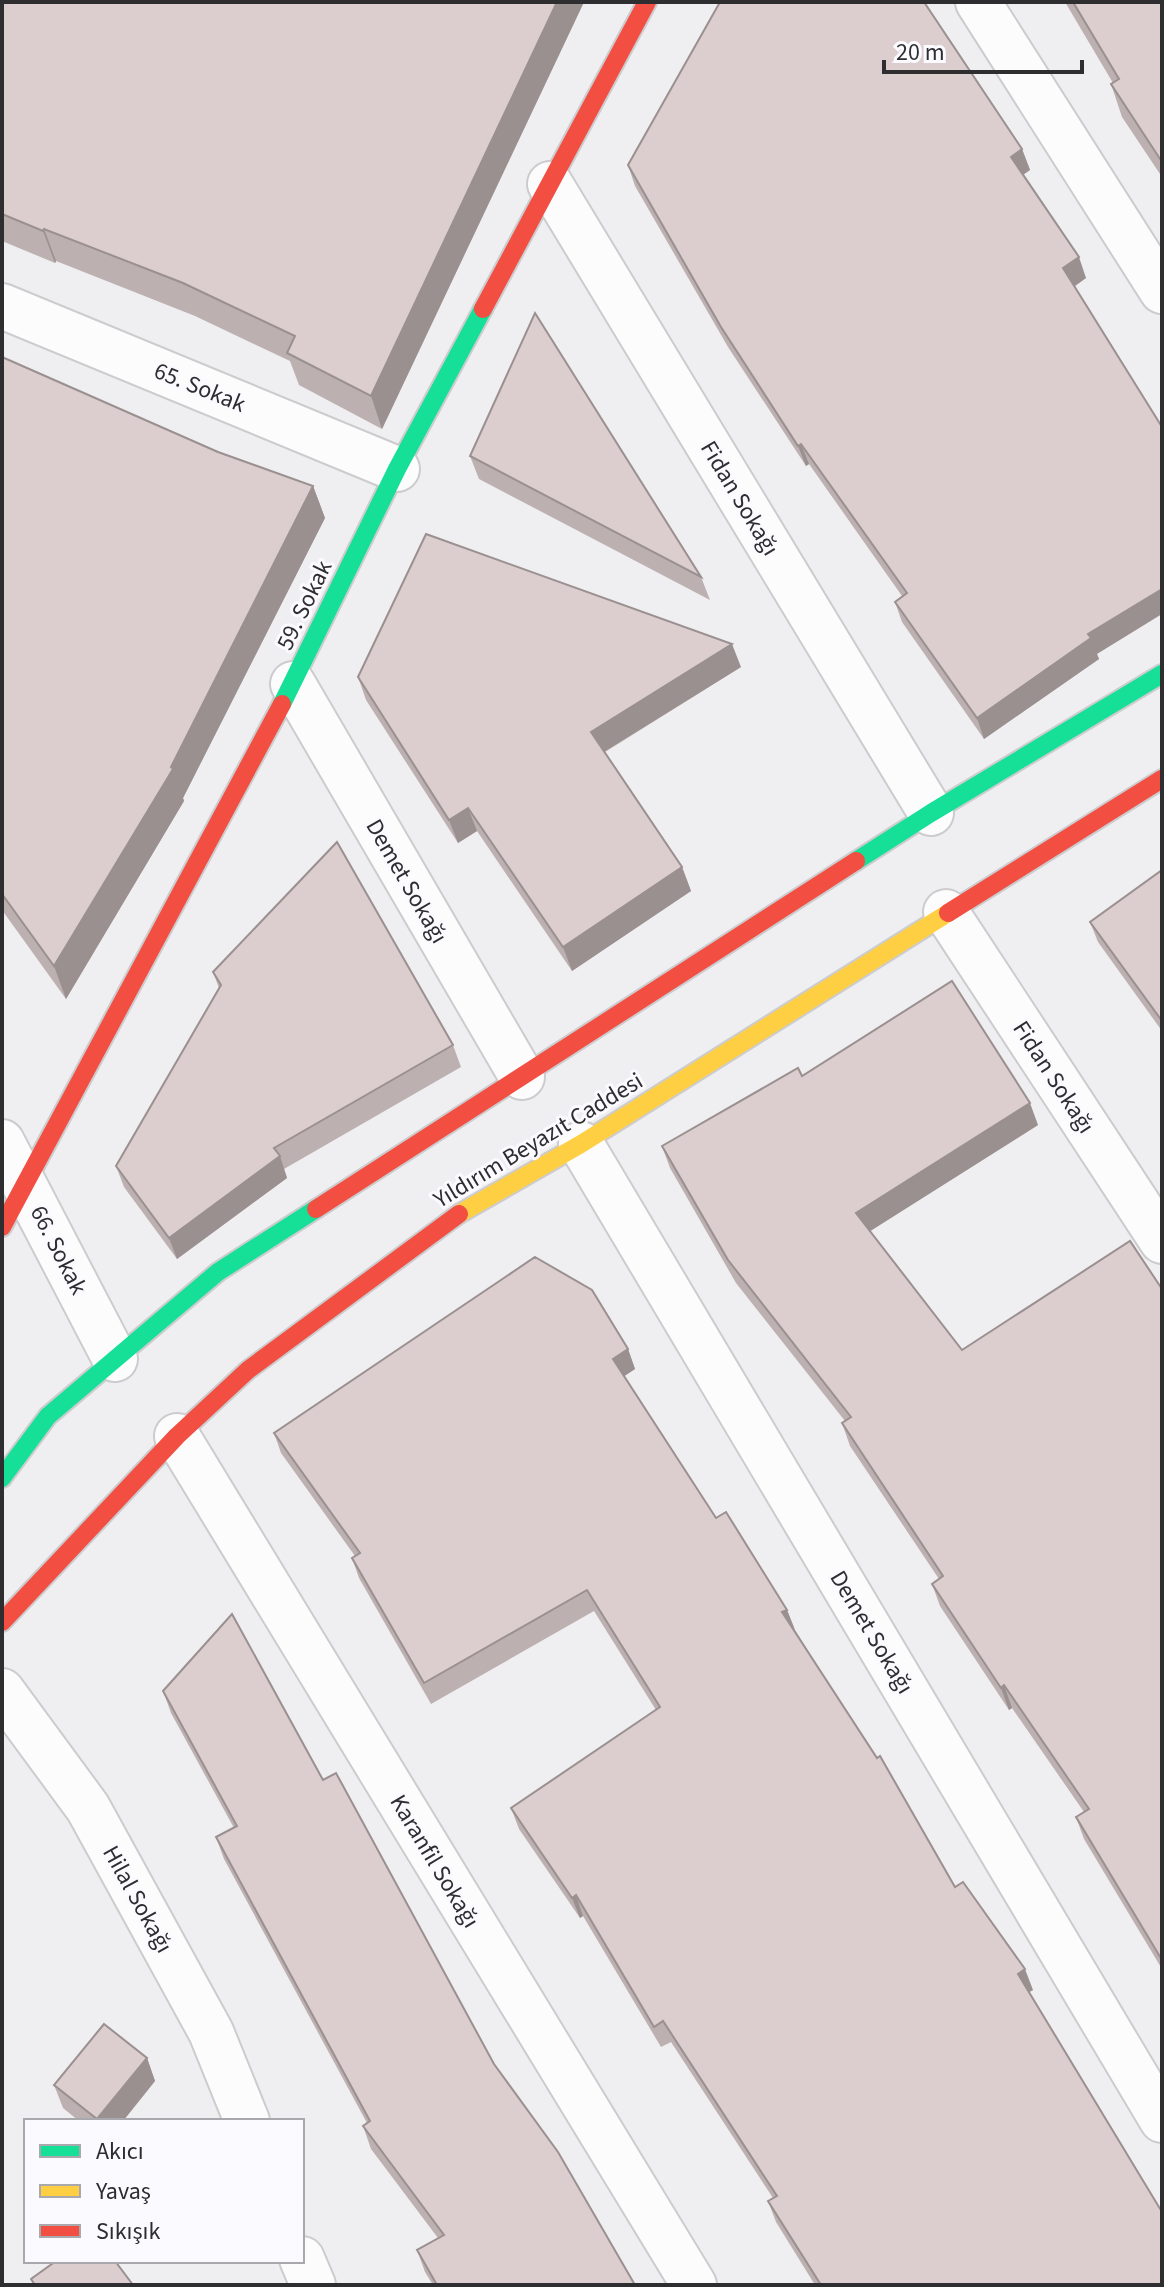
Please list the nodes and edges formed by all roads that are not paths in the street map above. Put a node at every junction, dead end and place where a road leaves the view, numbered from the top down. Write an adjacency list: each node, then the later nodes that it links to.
1 (647, 2): 3 (main road, 59. Sokak)
2 (978, 2): 4 (street)
3 (550, 184): 6 (main road, 59. Sokak); 10 (street, Fidan Sokağı)
4 (1162, 291)
5 (2, 306): 6 (street, 65. Sokak)
6 (397, 469): 8 (main road, 59. Sokak)
7 (1162, 674): 10 (main road)
8 (293, 684): 12 (street, Demet Sokağı); 15 (main road, 59. Sokak)
9 (1162, 779): 11 (main road, Yıldırım Beyazıt Caddesi)
10 (931, 813): 12 (main road)
11 (946, 912): 14 (main road, Yıldırım Beyazıt Caddesi); 17 (street, Fidan Sokağı)
12 (522, 1077): 18 (main road)
13 (2, 1142): 15 (street, 66. Sokak)
14 (581, 1144): 19 (main road, Yıldırım Beyazıt Caddesi); 24 (street, Demet Sokağı)
15 (25, 1184): 16 (main road, 59. Sokak); 18 (street, 66. Sokak)
16 (2, 1227)
17 (1162, 1241)
18 (115, 1359): 20 (main road)
19 (177, 1436): 21 (main road, Yıldırım Beyazıt Caddesi); 27 (street, Karanfil Sokağı)
20 (2, 1478)
21 (2, 1622)
22 (2, 1691): 23 (street, Hilal Sokağı)
23 (246, 2119)
24 (1162, 2120)
25 (304, 2263): 26 (street)
26 (313, 2285)
27 (694, 2285)

